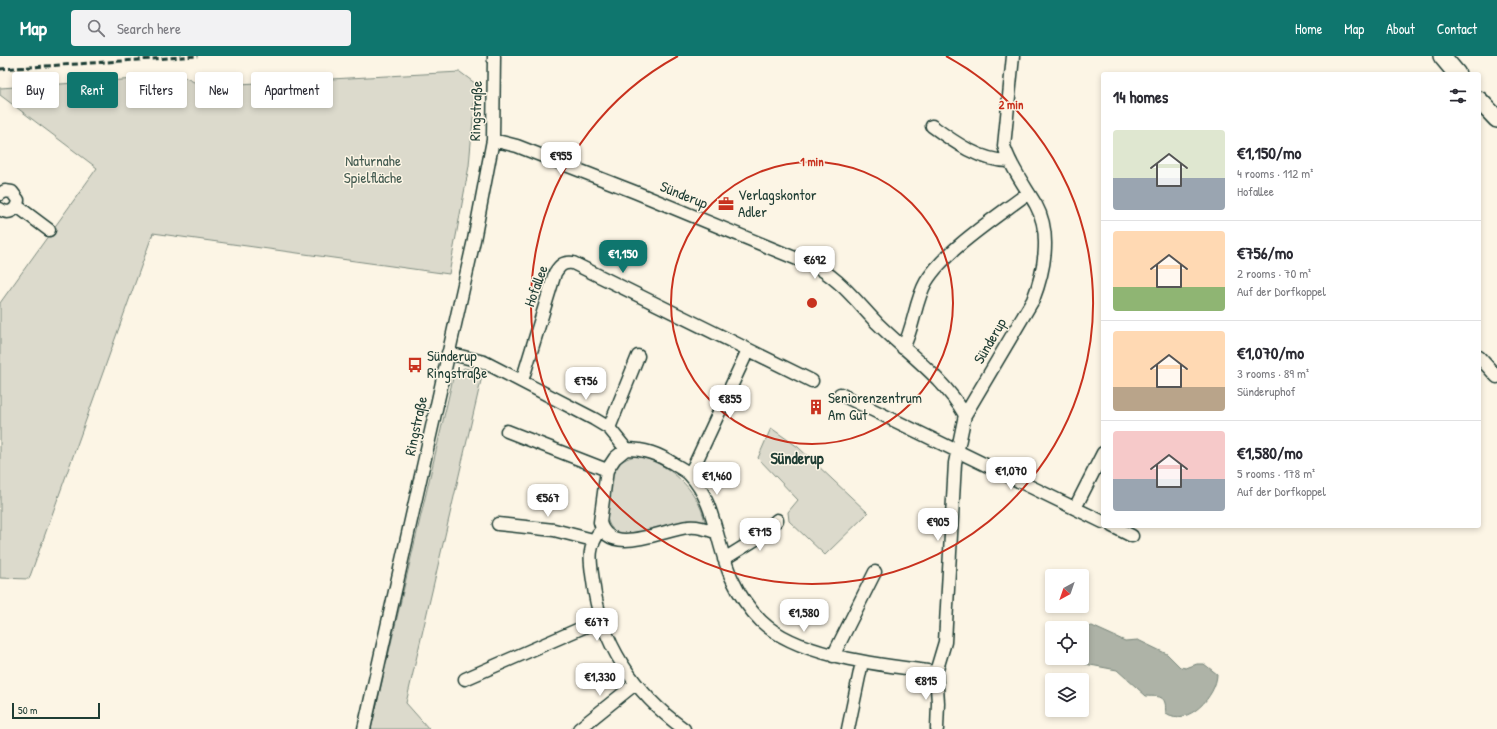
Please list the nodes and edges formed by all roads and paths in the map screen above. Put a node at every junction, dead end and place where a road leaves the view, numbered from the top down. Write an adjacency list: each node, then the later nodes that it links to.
1 (494, 56): 8 (street, Ringstraße)
2 (1013, 56): 9 (street, Sünderup)
3 (1442, 56): 4 (main road)
4 (1455, 72)
5 (1481, 102): 6 (main road)
6 (1497, 119)
7 (932, 126): 9 (street)
8 (493, 140): 15 (street, Sünderup); 17 (street, Ringstraße)
9 (1009, 161): 10 (street, Sünderup)
10 (1028, 193): 15 (street); 24 (street, Sünderup)
11 (0, 194): 12 (street)
12 (17, 206): 13 (street); 14 (street)
13 (0, 211)
14 (49, 230)
15 (903, 348): 24 (street, Sünderup)
16 (748, 350): 21 (street, Hofallee); 22 (street, Hofallee); 31 (street)
17 (448, 353): 21 (street); 49 (street, Ringstraße)
18 (638, 356): 25 (street)
19 (1481, 359): 20 (street)
20 (1497, 377)
21 (522, 381): 25 (street)
22 (812, 381)
23 (840, 394): 28 (street)
24 (965, 415): 28 (street)
25 (609, 428): 27 (street)
26 (507, 432): 30 (street)
27 (626, 449): 30 (street); 31 (street)
28 (958, 451): 32 (street); 46 (street)
29 (1101, 457): 32 (street)
30 (607, 470): 37 (street)
31 (689, 474): 38 (street)
32 (1076, 508): 34 (street)
33 (777, 520): 41 (street)
34 (1101, 521)
35 (498, 524): 40 (street)
36 (1116, 528): 39 (street)
37 (601, 530): 38 (street); 40 (street)
38 (715, 532): 41 (street)
39 (1132, 536)
40 (593, 540): 43 (street)
41 (724, 559): 44 (street)
42 (875, 572): 44 (street)
43 (600, 620): 47 (street); 48 (street)
44 (833, 656): 45 (street)
45 (862, 662): 46 (street); 52 (street)
46 (936, 672): 53 (street)
47 (465, 679)
48 (635, 684): 50 (street); 51 (street)
49 (364, 729)
50 (580, 729)
51 (684, 729)
52 (848, 729)
53 (937, 729)

